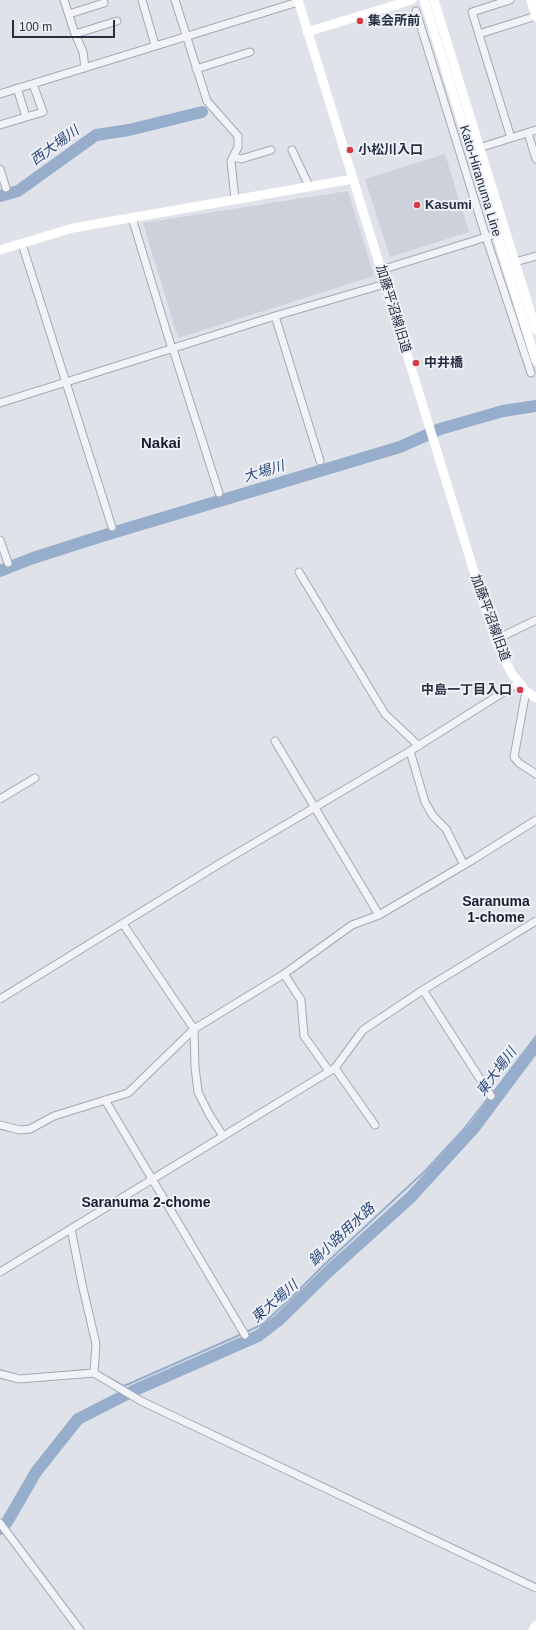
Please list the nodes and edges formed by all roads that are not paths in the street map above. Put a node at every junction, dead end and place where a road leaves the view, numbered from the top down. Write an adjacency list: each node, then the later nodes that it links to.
1 (64, 0): 12 (street)
2 (142, 0): 19 (street)
3 (175, 0): 18 (street)
4 (412, 0): 15 (street)
5 (424, 0): 26 (street, Kato-Hiranuma Line)
6 (434, 0): 33 (street, Kato-Hiranuma Line)
7 (510, 0): 17 (street)
8 (531, 0): 13 (street)
9 (298, 1): 15 (street, 加藤平沼線旧道); 18 (street)
10 (104, 3): 12 (street)
11 (416, 11): 27 (street)
12 (69, 14): 16 (street)
13 (536, 16): 17 (street)
14 (117, 21): 16 (street)
15 (307, 32): 39 (street, 加藤平沼線旧道)
16 (75, 34): 21 (street)
17 (479, 34): 32 (street)
18 (186, 36): 19 (street); 22 (street)
19 (155, 46): 21 (street)
20 (250, 52): 22 (street)
21 (85, 68): 23 (street)
22 (196, 69): 36 (street)
23 (32, 84): 24 (street); 28 (street)
24 (17, 88): 25 (street); 28 (street)
25 (0, 94)
26 (454, 97): 27 (street); 44 (street, Kato-Hiranuma Line)
27 (444, 100): 45 (street)
28 (26, 117): 29 (street)
29 (0, 125)
30 (536, 130): 31 (street)
31 (528, 133): 32 (street); 37 (street)
32 (511, 138): 33 (street)
33 (479, 148): 49 (street, Kato-Hiranuma Line)
34 (271, 150): 36 (street)
35 (292, 150): 40 (street)
36 (233, 157): 42 (street)
37 (536, 160)
38 (0, 168): 41 (street)
39 (353, 179): 40 (street); 50 (street, 加藤平沼線旧道)
40 (309, 186): 42 (street)
41 (6, 188)
42 (236, 199): 43 (street)
43 (132, 218): 46 (street); 54 (street)
44 (496, 234): 45 (street); 55 (street, Kato-Hiranuma Line)
45 (486, 237): 50 (street); 56 (street)
46 (22, 244): 47 (street); 57 (street)
47 (0, 250)
48 (536, 256): 49 (street)
49 (515, 262): 53 (street, Kato-Hiranuma Line)
50 (381, 270): 51 (street, 加藤平沼線旧道)
51 (385, 284): 52 (street); 66 (street, 加藤平沼線旧道)
52 (275, 316): 54 (street); 59 (street)
53 (536, 330)
54 (173, 349): 57 (street); 60 (street)
55 (536, 361)
56 (531, 374)
57 (65, 382): 58 (street); 61 (street)
58 (0, 403)
59 (320, 461)
60 (219, 493)
61 (112, 527)
62 (0, 540): 63 (street)
63 (8, 563)
64 (299, 572): 71 (street)
65 (536, 620): 66 (street)
66 (495, 640): 67 (street, 加藤平沼線旧道)
67 (518, 683): 68 (street, 加藤平沼線旧道); 71 (street)
68 (526, 691): 69 (street, 加藤平沼線旧道); 73 (street)
69 (536, 698)
70 (275, 741): 76 (street)
71 (419, 746): 72 (street)
72 (410, 751): 76 (street); 78 (street)
73 (536, 774)
74 (35, 778): 75 (street)
75 (0, 799)
76 (314, 809): 79 (street); 81 (street)
77 (536, 820): 78 (street)
78 (464, 865): 79 (street)
79 (379, 915): 82 (street)
80 (536, 921): 83 (street)
81 (123, 924): 84 (street); 85 (street)
82 (284, 974): 85 (street); 86 (street)
83 (423, 990): 86 (street); 87 (street)
84 (0, 999)
85 (194, 1029): 88 (street); 91 (street)
86 (332, 1069): 90 (street); 91 (street)
87 (492, 1096)
88 (105, 1100): 89 (street); 92 (street)
89 (0, 1125)
90 (375, 1125)
91 (223, 1136): 92 (street)
92 (152, 1179): 93 (street); 95 (street)
93 (71, 1229): 94 (street); 96 (street)
94 (0, 1272)
95 (246, 1335)
96 (94, 1373): 97 (street); 99 (street)
97 (0, 1374)
98 (0, 1523): 101 (street)
99 (536, 1588)
100 (536, 1625): 102 (street)
101 (80, 1630)
102 (533, 1630)

